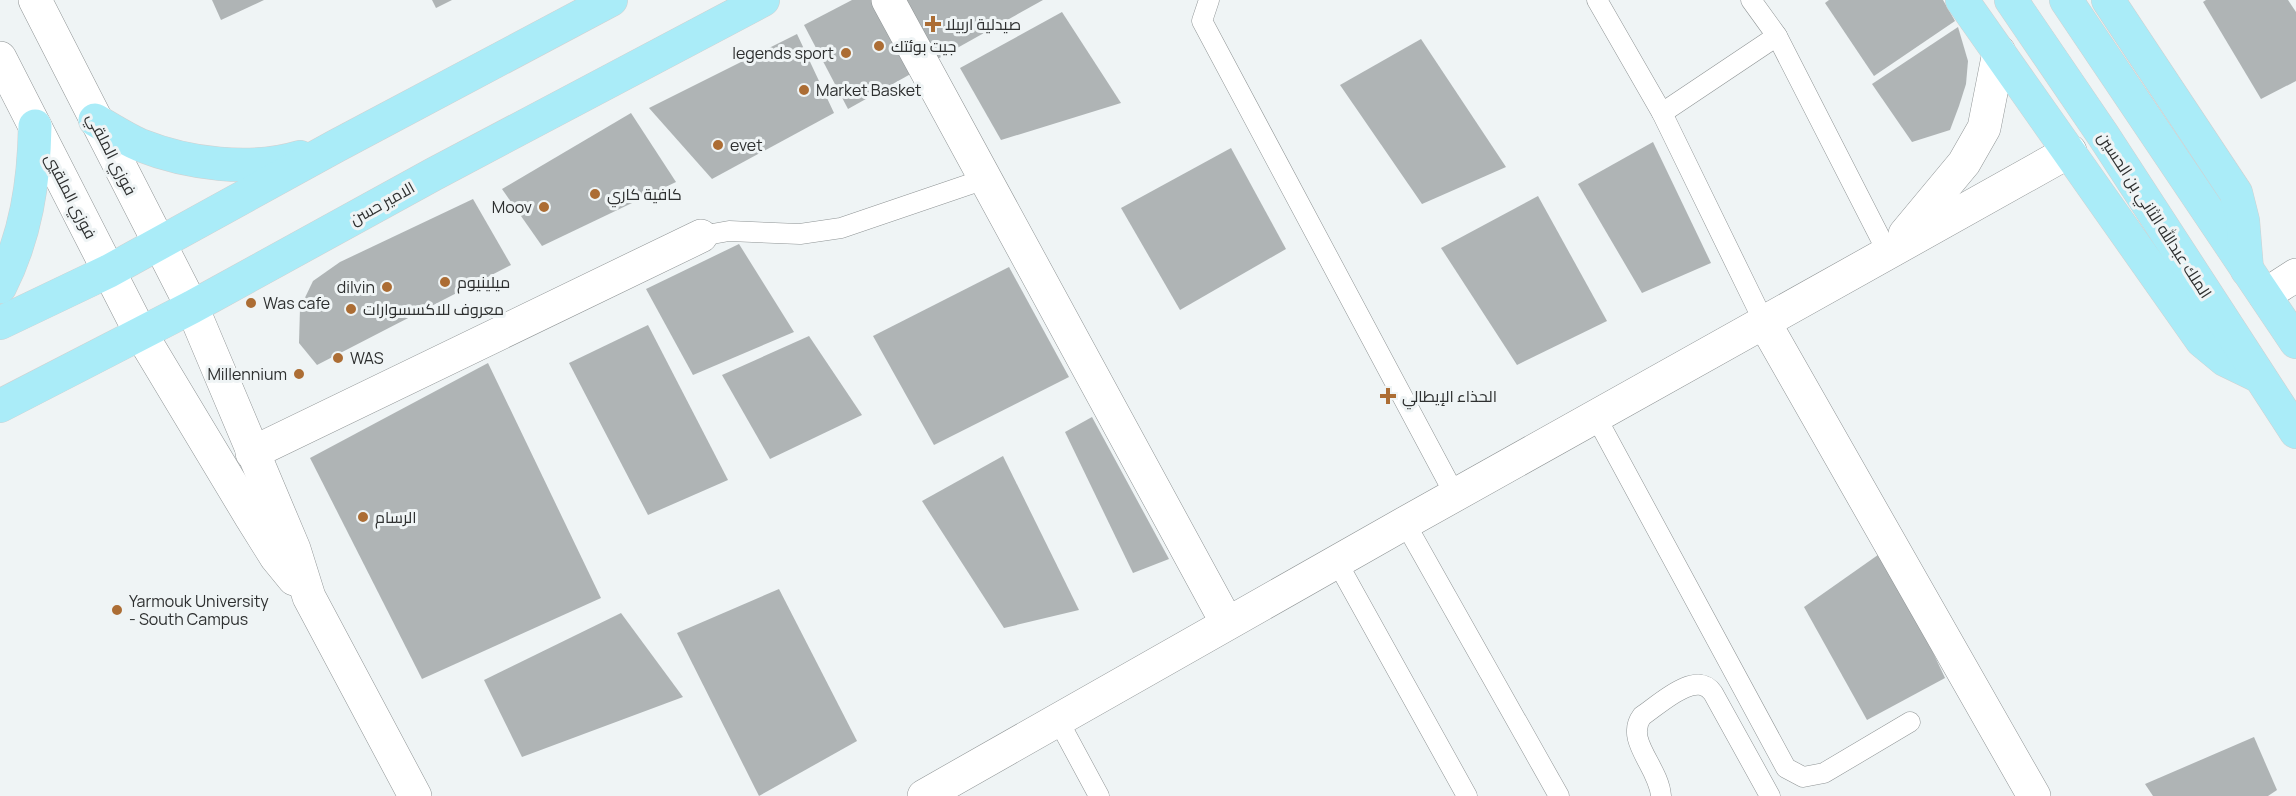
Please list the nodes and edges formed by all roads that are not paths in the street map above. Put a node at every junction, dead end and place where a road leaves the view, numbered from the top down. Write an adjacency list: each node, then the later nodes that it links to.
1 (35, 0): 16 (street, فوزي الملقي)
2 (612, 0): 18 (main road)
3 (763, 0): 28 (main road, الامير حسن)
4 (888, 0): 20 (street)
5 (1209, 0): 38 (lane)
6 (1597, 0): 15 (lane)
7 (1751, 0): 12 (lane)
8 (1962, 0): 13 (main road)
9 (2011, 0): 33 (main road, الملك عبدالله الثاني بن الحسين)
10 (2066, 0): 26 (main road)
11 (2108, 0): 26 (main road)
12 (1777, 36): 15 (lane); 23 (lane)
13 (1999, 52): 19 (main road); 23 (street)
14 (0, 58): 17 (street, فوزي الملقيي)
15 (1662, 113): 29 (lane)
16 (95, 120): 18 (main road); 22 (street, فوزي الملقي)
17 (35, 126): 24 (street, فوزي الملقيي); 27 (main road)
18 (336, 146): 22 (main road)
19 (2070, 152): 23 (street); 33 (main road)
20 (985, 179): 21 (lane); 42 (street)
21 (701, 236): 37 (street)
22 (159, 244): 24 (main road); 28 (street, فوزي الملقي)
23 (1888, 253): 29 (street)
24 (109, 271): 30 (main road); 31 (street, فوزي الملقيي)
25 (2296, 275): 26 (street)
26 (2256, 284): 32 (main road)
27 (0, 287)
28 (192, 307): 31 (main road, الامير حسن); 37 (street, فوزي الملقي)
29 (1764, 322): 35 (street); 52 (street)
30 (0, 324)
31 (141, 334): 34 (main road, الامير حسن); 41 (street, فوزي الملقيي)
32 (2296, 342)
33 (2260, 378): 36 (main road, الملك عبدالله الثاني بن الحسين)
34 (0, 406)
35 (1596, 417): 38 (street); 44 (lane)
36 (2296, 432)
37 (252, 453): 41 (street, فوزي الملقي)
38 (1455, 495): 39 (street)
39 (1405, 523): 40 (street); 49 (lane)
40 (1337, 562): 42 (street); 48 (lane)
41 (309, 597): 45 (street)
42 (1227, 623): 43 (street)
43 (1058, 720): 46 (street); 47 (lane)
44 (1910, 722)
45 (415, 796)
46 (924, 796)
47 (1099, 796)
48 (1467, 796)
49 (1559, 796)
50 (1661, 796): 51 (lane)
51 (1770, 796)
52 (2034, 796)

